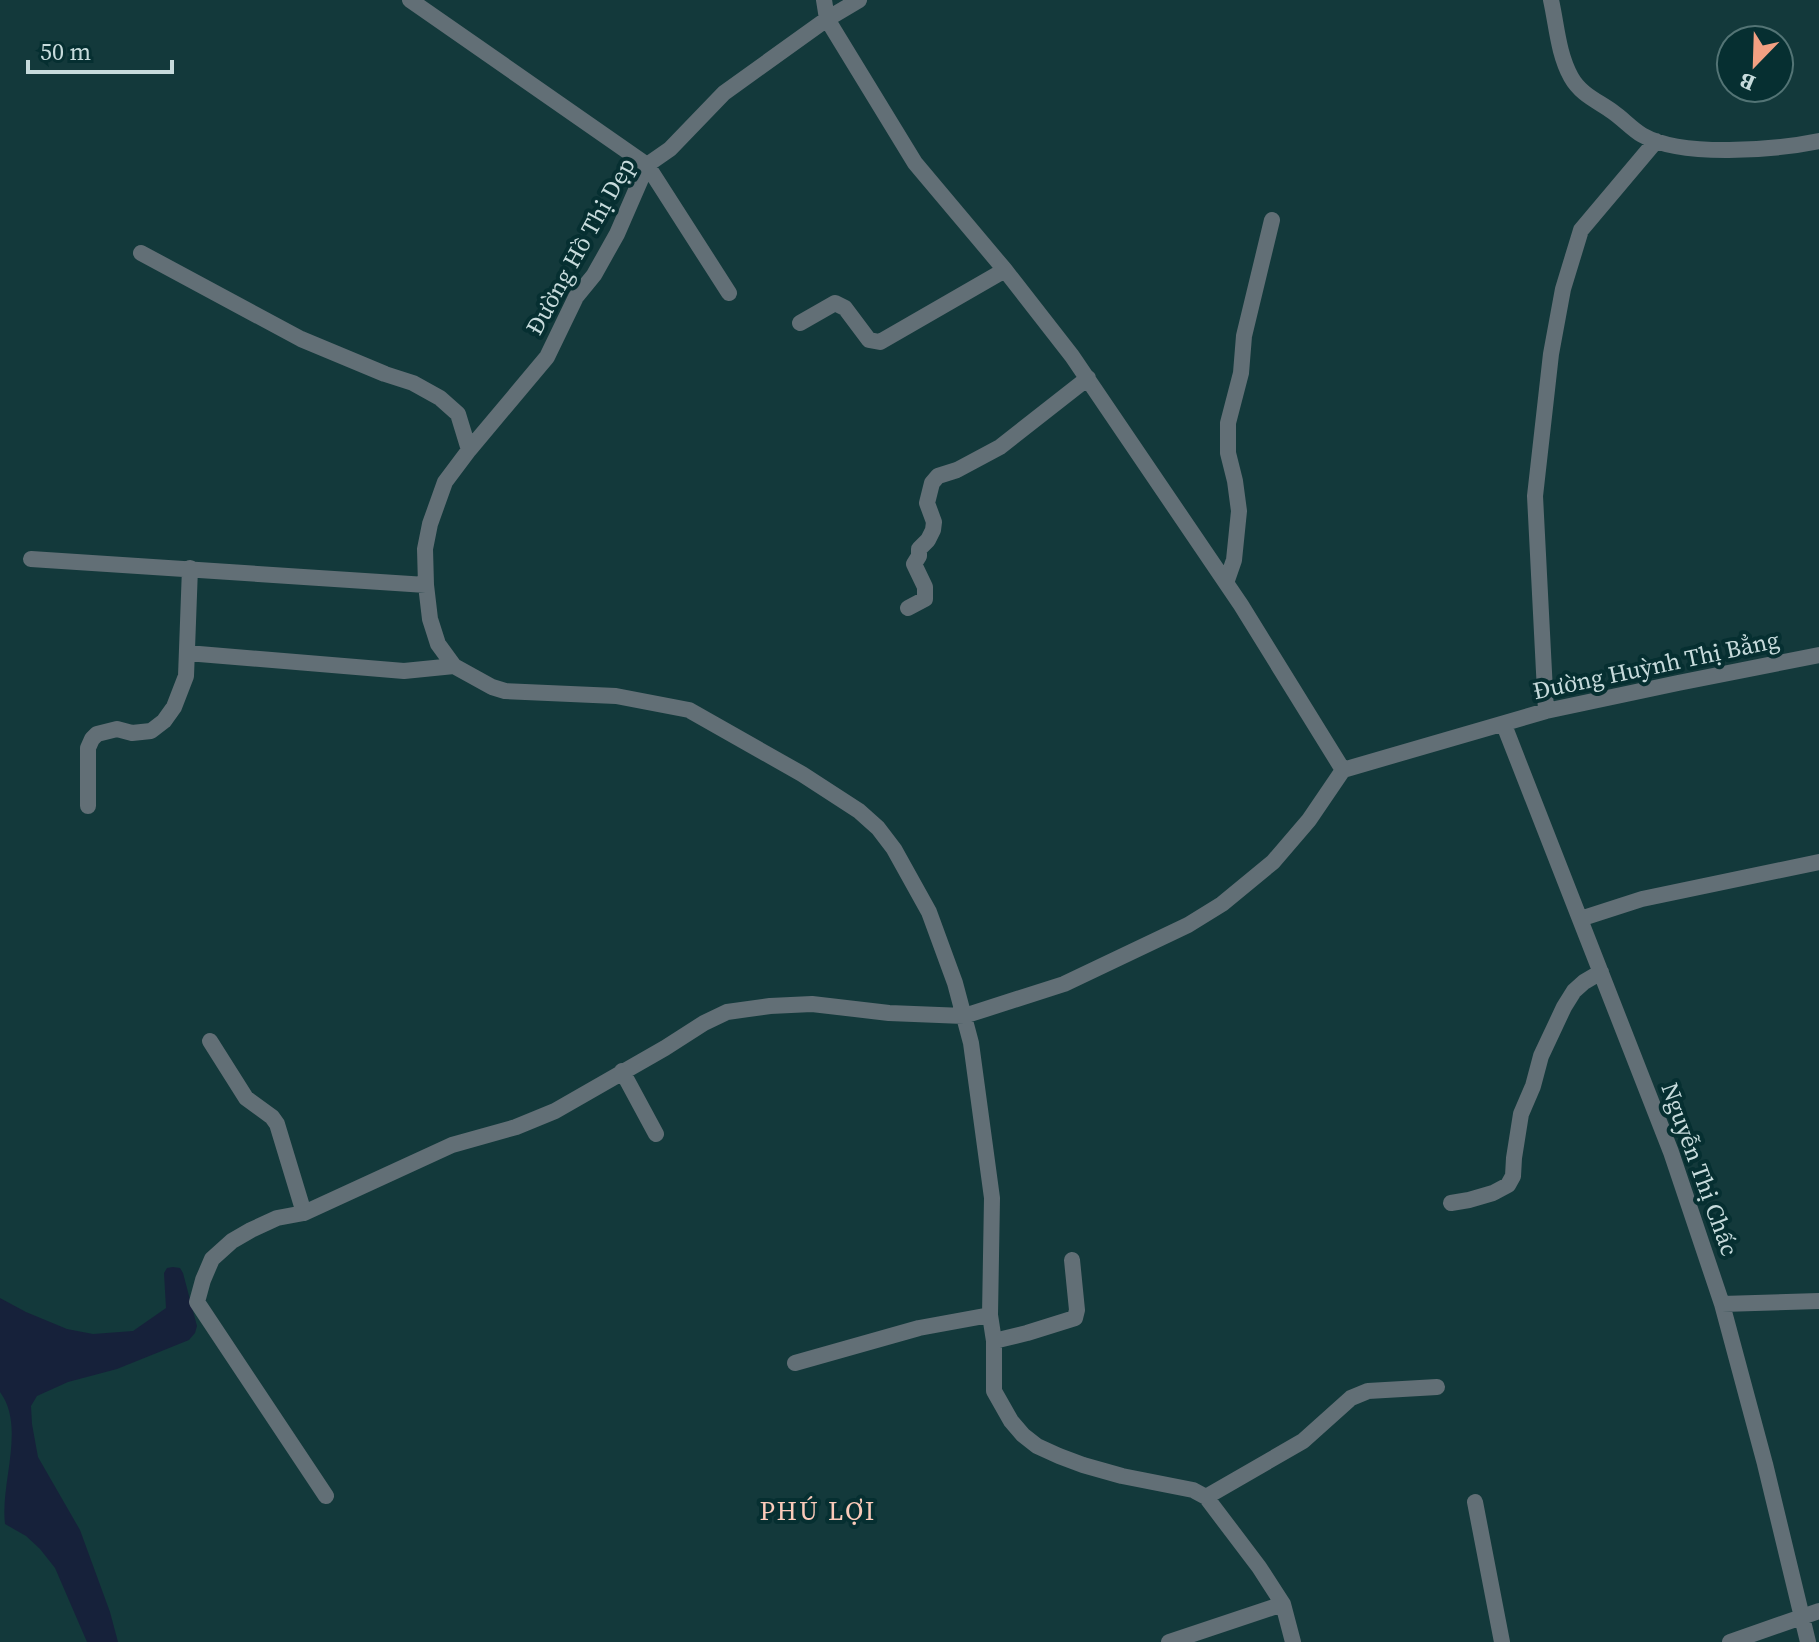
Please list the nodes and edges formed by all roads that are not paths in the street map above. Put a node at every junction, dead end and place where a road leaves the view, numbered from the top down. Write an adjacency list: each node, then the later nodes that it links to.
1 (410, 0): 8 (street)
2 (824, 0): 5 (street)
3 (859, 0): 5 (street, Đường Hồ Thị Dẹp)
4 (1551, 0): 6 (street)
5 (827, 19): 8 (street, Đường Hồ Thị Dẹp); 11 (street)
6 (1656, 141): 7 (street); 24 (street)
7 (1819, 141)
8 (647, 165): 12 (street); 15 (street, Đường Hồ Thị Dẹp)
9 (1272, 220): 18 (street)
10 (141, 253): 15 (street)
11 (1005, 270): 13 (street); 14 (street)
12 (729, 293)
13 (800, 323)
14 (1088, 378): 18 (street); 20 (street)
15 (469, 450): 19 (street, Đường Hồ Thị Dẹp)
16 (31, 559): 17 (street)
17 (190, 568): 19 (street); 21 (street)
18 (1226, 583): 26 (street)
19 (426, 585): 23 (street, Đường Hồ Thị Dẹp)
20 (908, 608)
21 (187, 653): 23 (street); 27 (street)
22 (1819, 655): 24 (street, Đường Huỳnh Thị Bẳng)
23 (454, 666): 31 (street)
24 (1546, 711): 25 (street, Đường Huỳnh Thị Bẳng)
25 (1504, 725): 26 (street, Đường Huỳnh Thị Bẳng); 29 (street, Nguyễn Thị Chấc)
26 (1343, 770): 31 (street)
27 (88, 806)
28 (1819, 862): 29 (street)
29 (1580, 919): 30 (street, Nguyễn Thị Chấc)
30 (1601, 972): 35 (street); 39 (street, Nguyễn Thị Chấc)
31 (964, 1016): 33 (street); 40 (street)
32 (210, 1041): 36 (street)
33 (622, 1071): 34 (street); 36 (street)
34 (656, 1134)
35 (1451, 1203)
36 (304, 1213): 44 (street)
37 (1072, 1260): 41 (street)
38 (1819, 1301): 39 (street)
39 (1722, 1304): 49 (street, Nguyễn Thị Chấc)
40 (990, 1315): 41 (street); 42 (street)
41 (994, 1341): 45 (street)
42 (795, 1363)
43 (1437, 1387): 45 (street)
44 (326, 1496)
45 (1206, 1497): 47 (street)
46 (1475, 1502): 52 (street)
47 (1283, 1604): 50 (street); 51 (street)
48 (1819, 1611): 49 (street)
49 (1801, 1616): 53 (street); 54 (street, Nguyễn Thị Chấc)
50 (1169, 1642)
51 (1293, 1642)
52 (1502, 1642)
53 (1730, 1642)
54 (1808, 1642)

